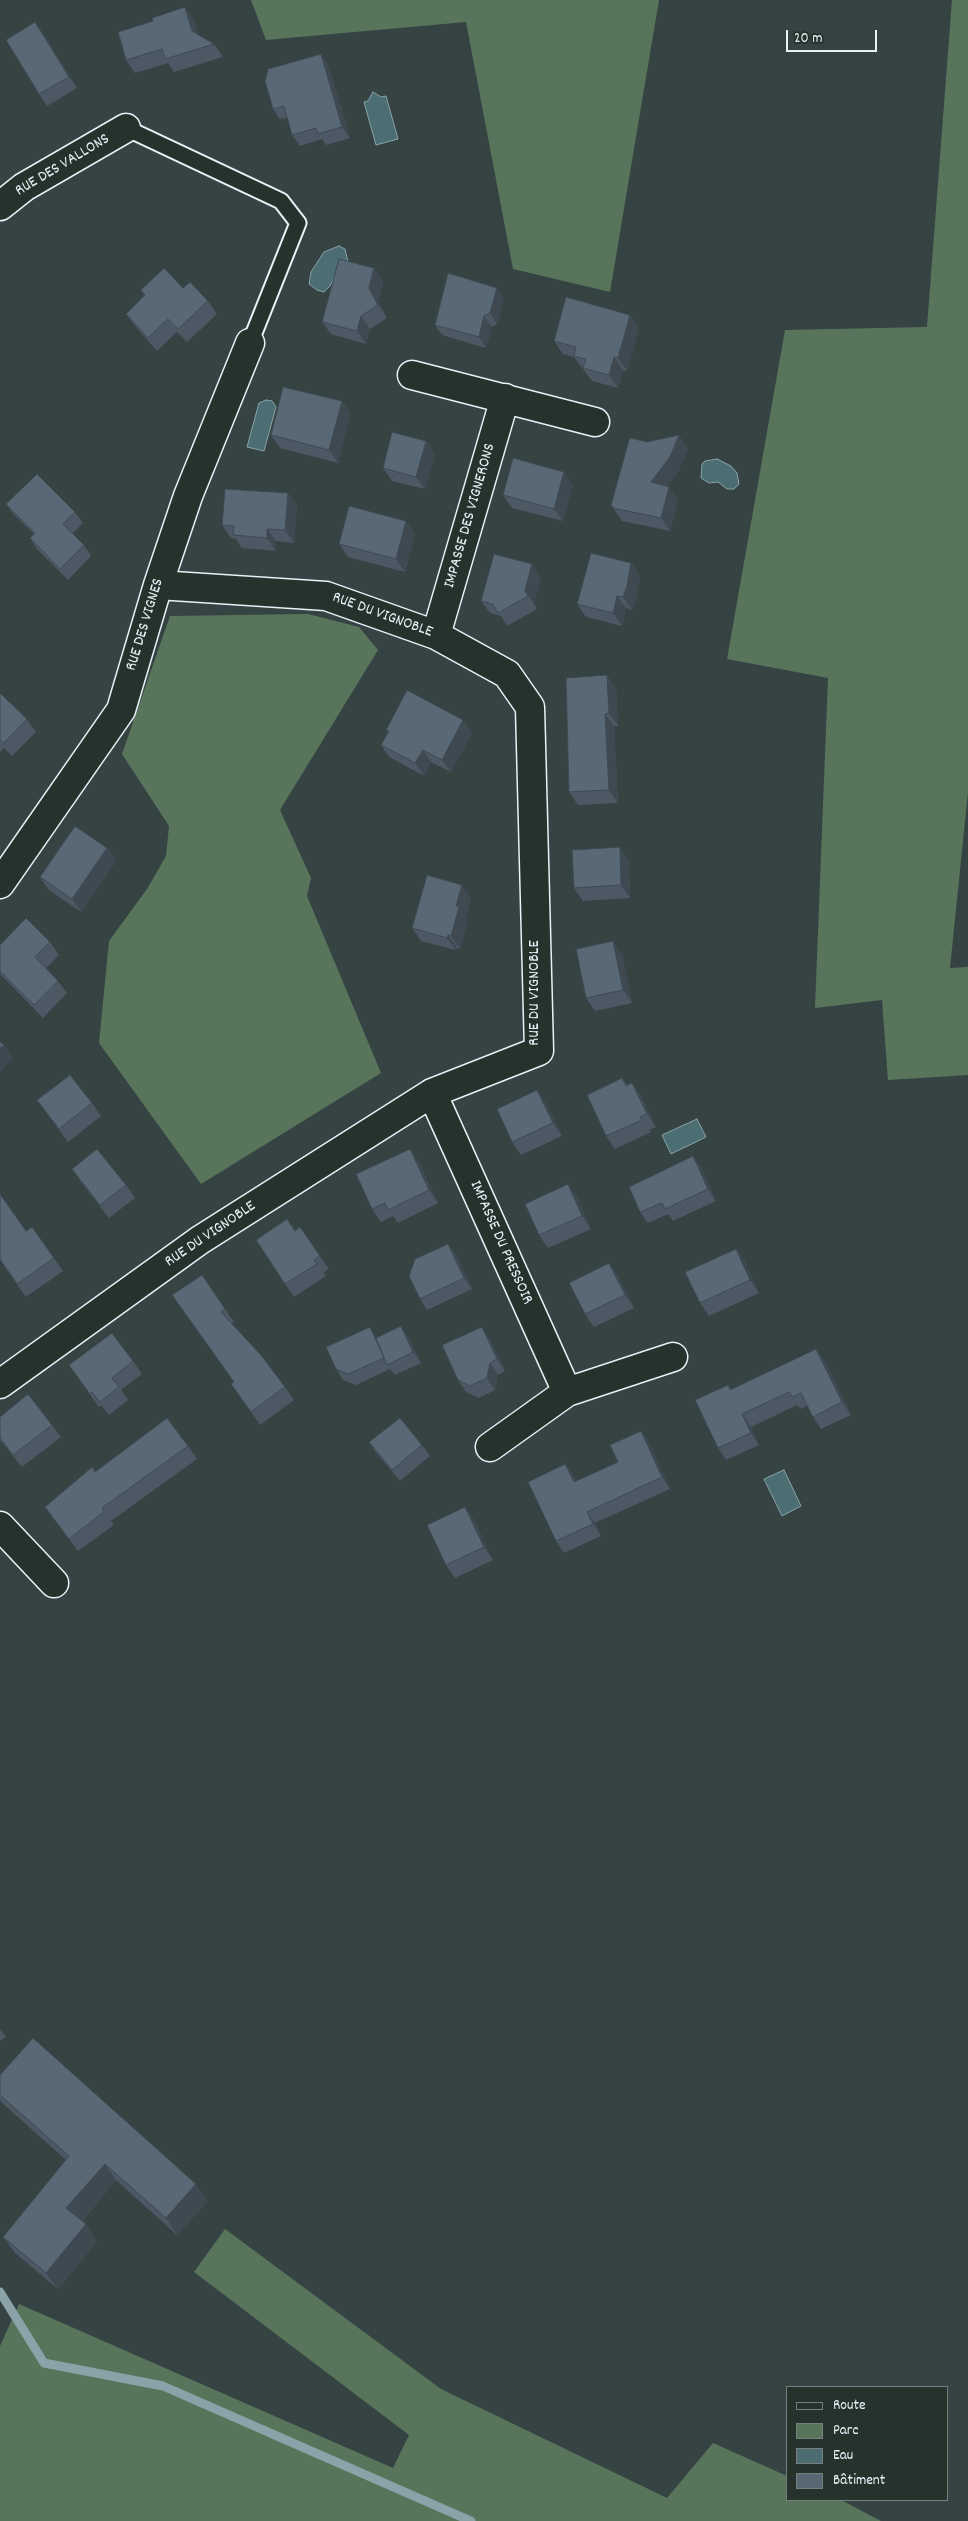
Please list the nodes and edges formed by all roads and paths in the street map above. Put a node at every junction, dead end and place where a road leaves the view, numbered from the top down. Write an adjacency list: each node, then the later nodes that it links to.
1 (126, 128): 2 (street, RUE DES VALLONS); 3 (lane)
2 (0, 206)
3 (250, 343): 7 (street, RUE DES VIGNES)
4 (412, 375): 5 (street)
5 (505, 398): 6 (street); 8 (street, IMPASSE DES VIGNERONS)
6 (595, 422)
7 (158, 585): 8 (street, RUE DU VIGNOBLE); 9 (street, RUE DES VIGNES)
8 (436, 635): 10 (street, RUE DU VIGNOBLE)
9 (0, 884)
10 (432, 1093): 12 (street, RUE DU VIGNOBLE); 13 (street, IMPASSE DU PRESSOIR)
11 (673, 1357): 13 (street)
12 (0, 1384)
13 (567, 1392): 14 (street)
14 (490, 1447)
15 (0, 1526): 16 (street)
16 (54, 1583)

